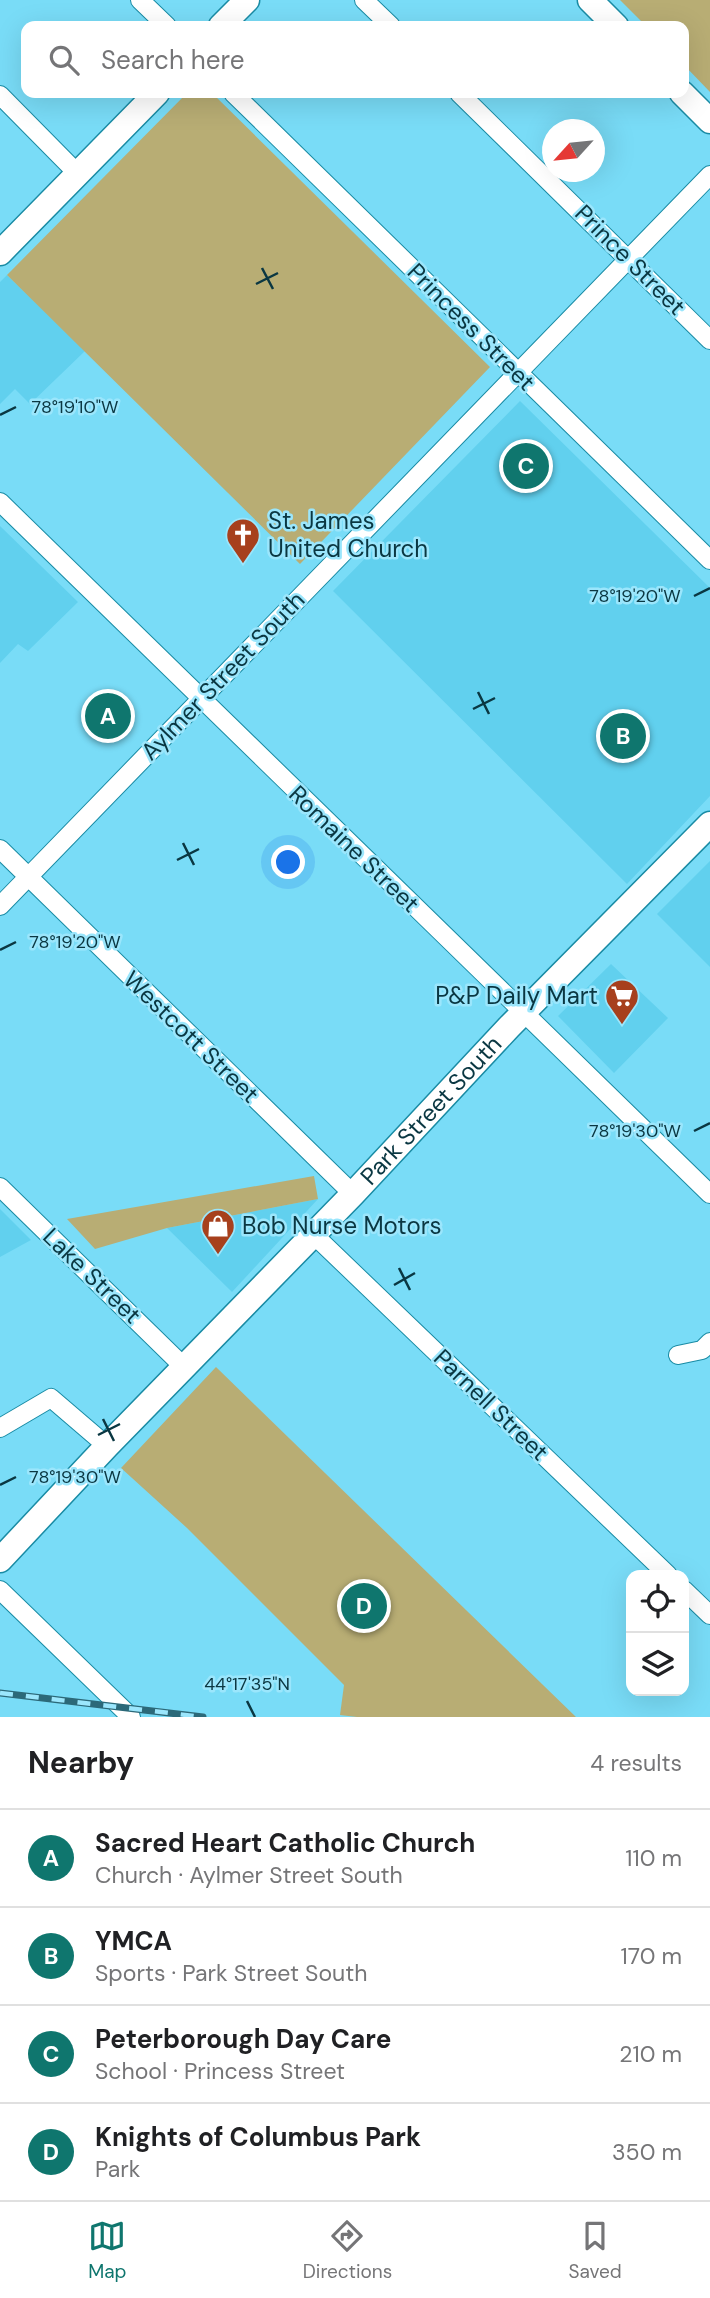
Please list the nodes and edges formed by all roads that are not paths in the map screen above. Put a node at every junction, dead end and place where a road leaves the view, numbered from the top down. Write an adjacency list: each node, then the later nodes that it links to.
1 (140, 0): 5 (street)
2 (247, 0): 6 (main road)
3 (364, 0): 7 (street)
4 (590, 0): 8 (main road)
5 (162, 21)
6 (226, 21)
7 (386, 21)
8 (611, 21)
9 (0, 95): 15 (street)
10 (152, 98): 15 (main road)
11 (238, 98): 20 (street, Princess Street)
12 (464, 98): 18 (street, Prince Street)
13 (687, 98): 14 (main road)
14 (710, 121)
15 (78, 174): 17 (main road)
16 (710, 175): 18 (street, Aylmer Street South)
17 (0, 253)
18 (630, 260): 19 (street, Prince Street); 20 (street, Aylmer Street South)
19 (710, 340)
20 (517, 374): 22 (street, Princess Street); 23 (street, Aylmer Street South)
21 (0, 502): 23 (street, Romaine Street)
22 (710, 560)
23 (200, 699): 26 (street, Aylmer Street South); 28 (street, Romaine Street)
24 (710, 824): 28 (main road, Park Street South)
25 (0, 849): 26 (street, Westcott Street)
26 (28, 876): 27 (street, Aylmer Street South); 31 (street, Westcott Street)
27 (0, 906)
28 (523, 1013): 30 (street, Romaine Street); 31 (main road, Park Street South)
29 (0, 1186): 35 (street, Lake Street)
30 (710, 1194)
31 (353, 1195): 32 (main road, Park Street South)
32 (313, 1234): 35 (main road, Park Street South); 39 (street, Parnell Street)
33 (710, 1342): 34 (street)
34 (678, 1355)
35 (184, 1367): 37 (main road, Park Street South)
36 (0, 1428): 37 (street)
37 (107, 1446): 38 (main road, Park Street South)
38 (0, 1560)
39 (663, 1570)
40 (0, 1590): 43 (street)
41 (689, 1595): 42 (street)
42 (710, 1615)
43 (131, 1717)

